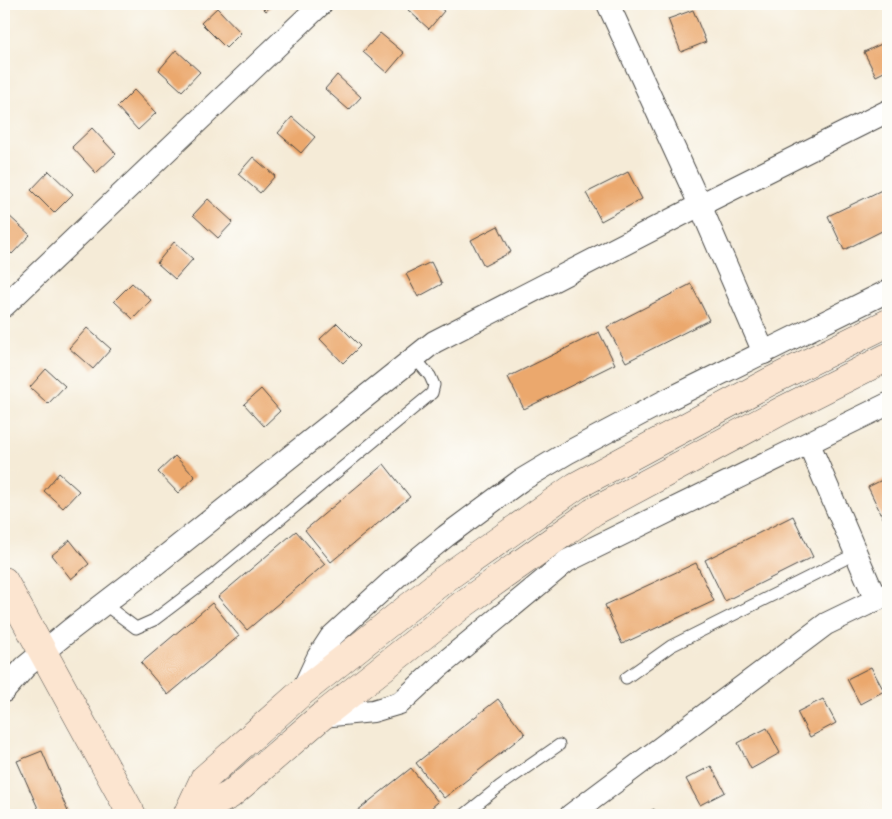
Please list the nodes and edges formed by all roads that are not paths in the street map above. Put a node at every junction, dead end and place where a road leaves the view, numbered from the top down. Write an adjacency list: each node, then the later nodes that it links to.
1 (321, 4): 6 (street)
2 (608, 4): 4 (street)
3 (888, 111): 4 (street)
4 (700, 205): 8 (street); 9 (street)
5 (888, 291): 8 (street)
6 (4, 306)
7 (888, 323): 14 (main road)
8 (764, 353): 13 (street)
9 (414, 357): 18 (street); 18 (lane)
10 (888, 357): 23 (main road)
11 (888, 404): 12 (street)
12 (809, 444): 15 (street); 23 (street)
13 (567, 453): 14 (street); 22 (street)
14 (576, 486): 22 (main road)
15 (855, 554): 17 (street); 20 (lane)
16 (4, 582): 19 (main road)
17 (882, 597): 28 (street)
18 (104, 604): 19 (street)
19 (43, 652): 21 (street); 25 (main road)
20 (626, 678)
21 (4, 691)
22 (302, 692): 26 (main road)
23 (322, 716): 26 (main road)
24 (559, 745): 27 (lane)
25 (132, 815)
26 (189, 815)
27 (464, 815)
28 (572, 815)

